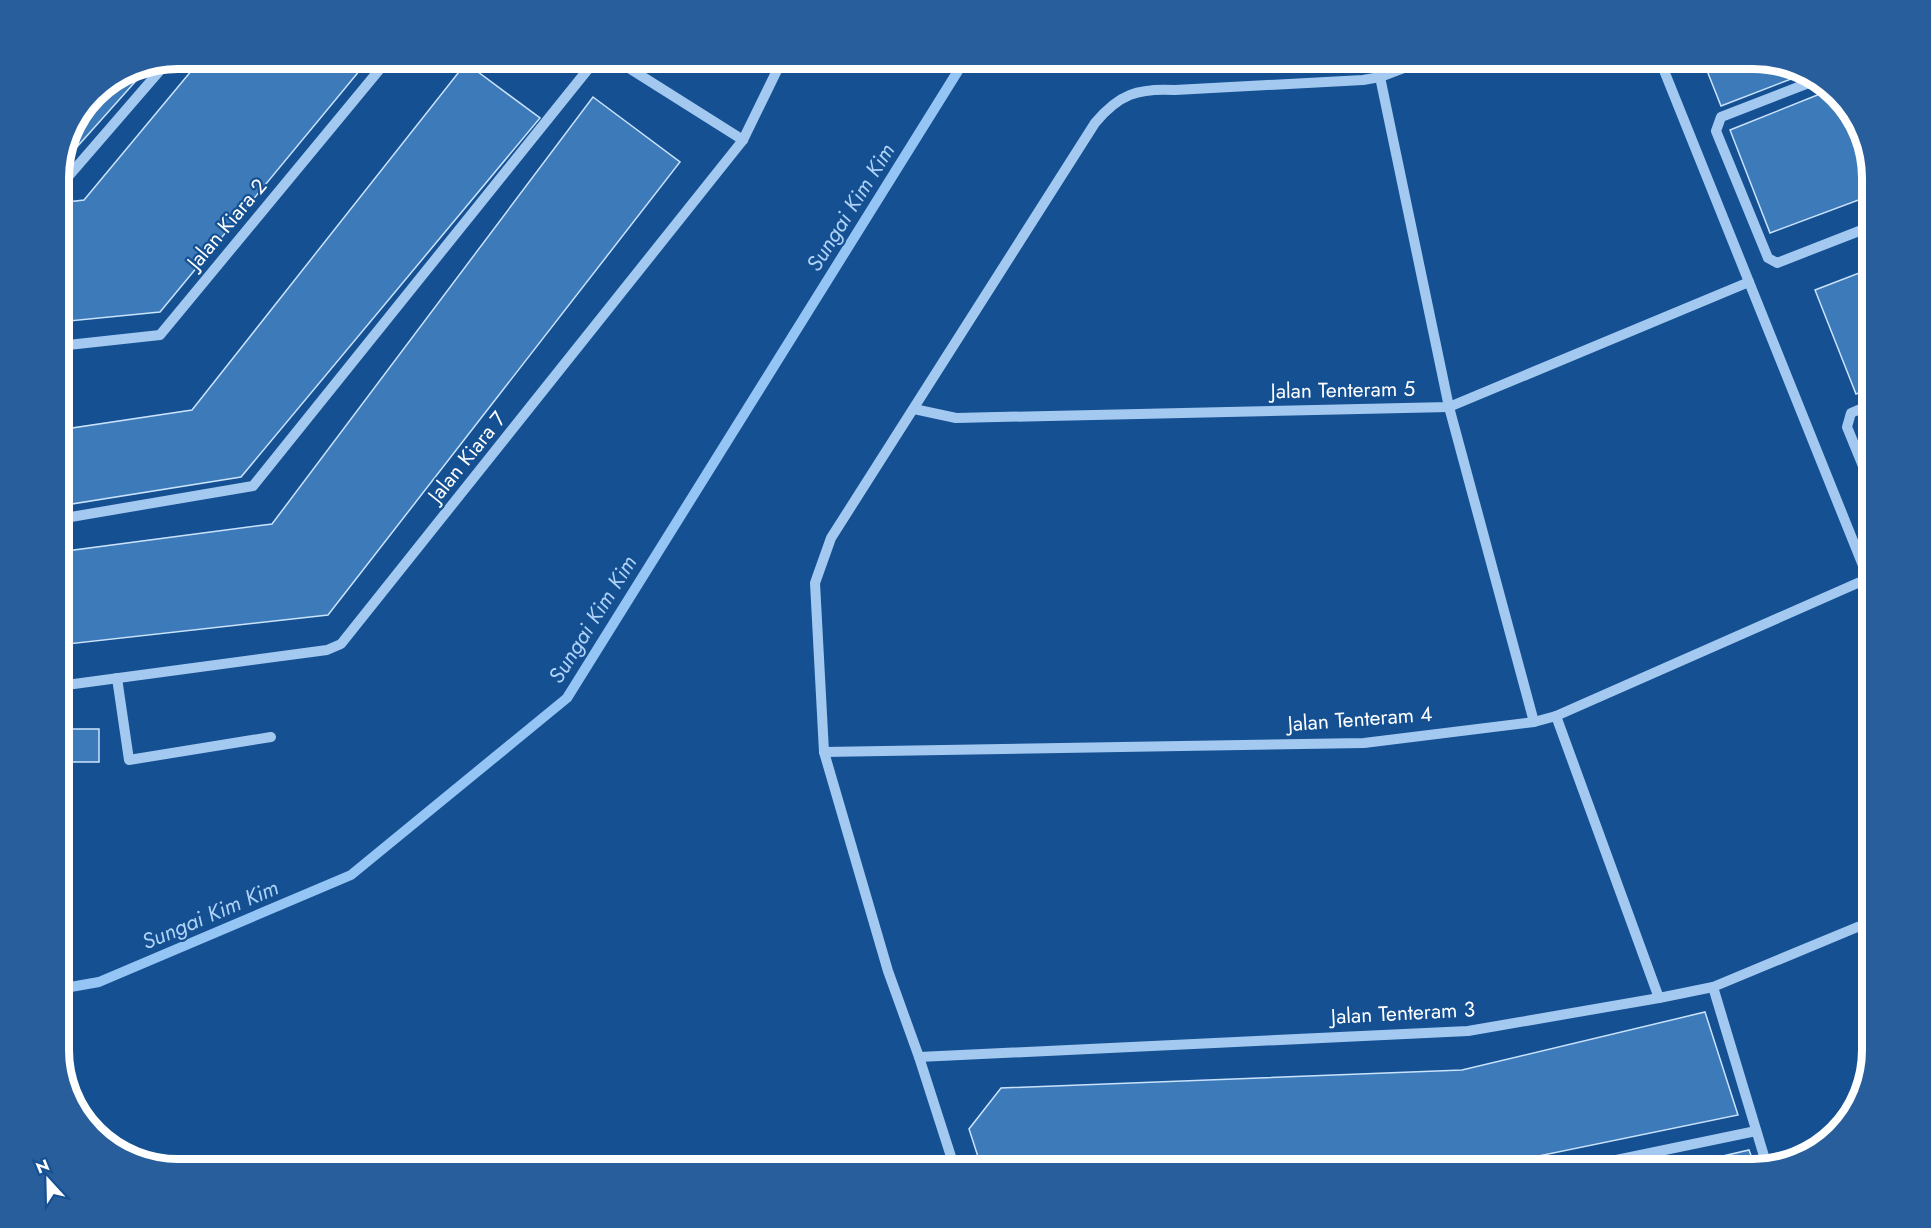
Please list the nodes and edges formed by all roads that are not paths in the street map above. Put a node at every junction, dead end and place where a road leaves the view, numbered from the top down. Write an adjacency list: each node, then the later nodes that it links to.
1 (380, 69): 14 (street, Jalan Kiara 2)
2 (588, 69): 19 (street)
3 (630, 69): 10 (street)
4 (778, 69): 10 (street, Jalan Kiara 7)
5 (1401, 69): 8 (street)
6 (1663, 69): 13 (street)
7 (160, 71): 11 (street)
8 (1380, 77): 15 (street); 17 (street)
9 (1807, 83): 12 (street)
10 (743, 140): 22 (street, Jalan Kiara 7)
11 (69, 176)
12 (1862, 230)
13 (1749, 282): 15 (street, Jalan Tenteram 5); 20 (street)
14 (69, 345)
15 (1449, 407): 17 (street, Jalan Tenteram 5); 25 (street)
16 (1862, 408): 18 (street)
17 (914, 409): 27 (street)
18 (1862, 464)
19 (69, 517)
20 (1862, 561)
21 (1862, 587): 24 (street, Jalan Tenteram 4)
22 (117, 678): 23 (street, Jalan Kiara 7); 26 (street)
23 (69, 685)
24 (1556, 716): 25 (street, Jalan Tenteram 4); 30 (street)
25 (1534, 722): 27 (street, Jalan Tenteram 4)
26 (272, 737)
27 (824, 752): 31 (street)
28 (1862, 925): 29 (street, Jalan Tenteram 3)
29 (1713, 987): 30 (street, Jalan Tenteram 3); 32 (street)
30 (1659, 998): 31 (street, Jalan Tenteram 3)
31 (919, 1056): 34 (street)
32 (1756, 1131): 33 (street); 35 (street)
33 (1765, 1158)
34 (952, 1159)
35 (1625, 1159)

